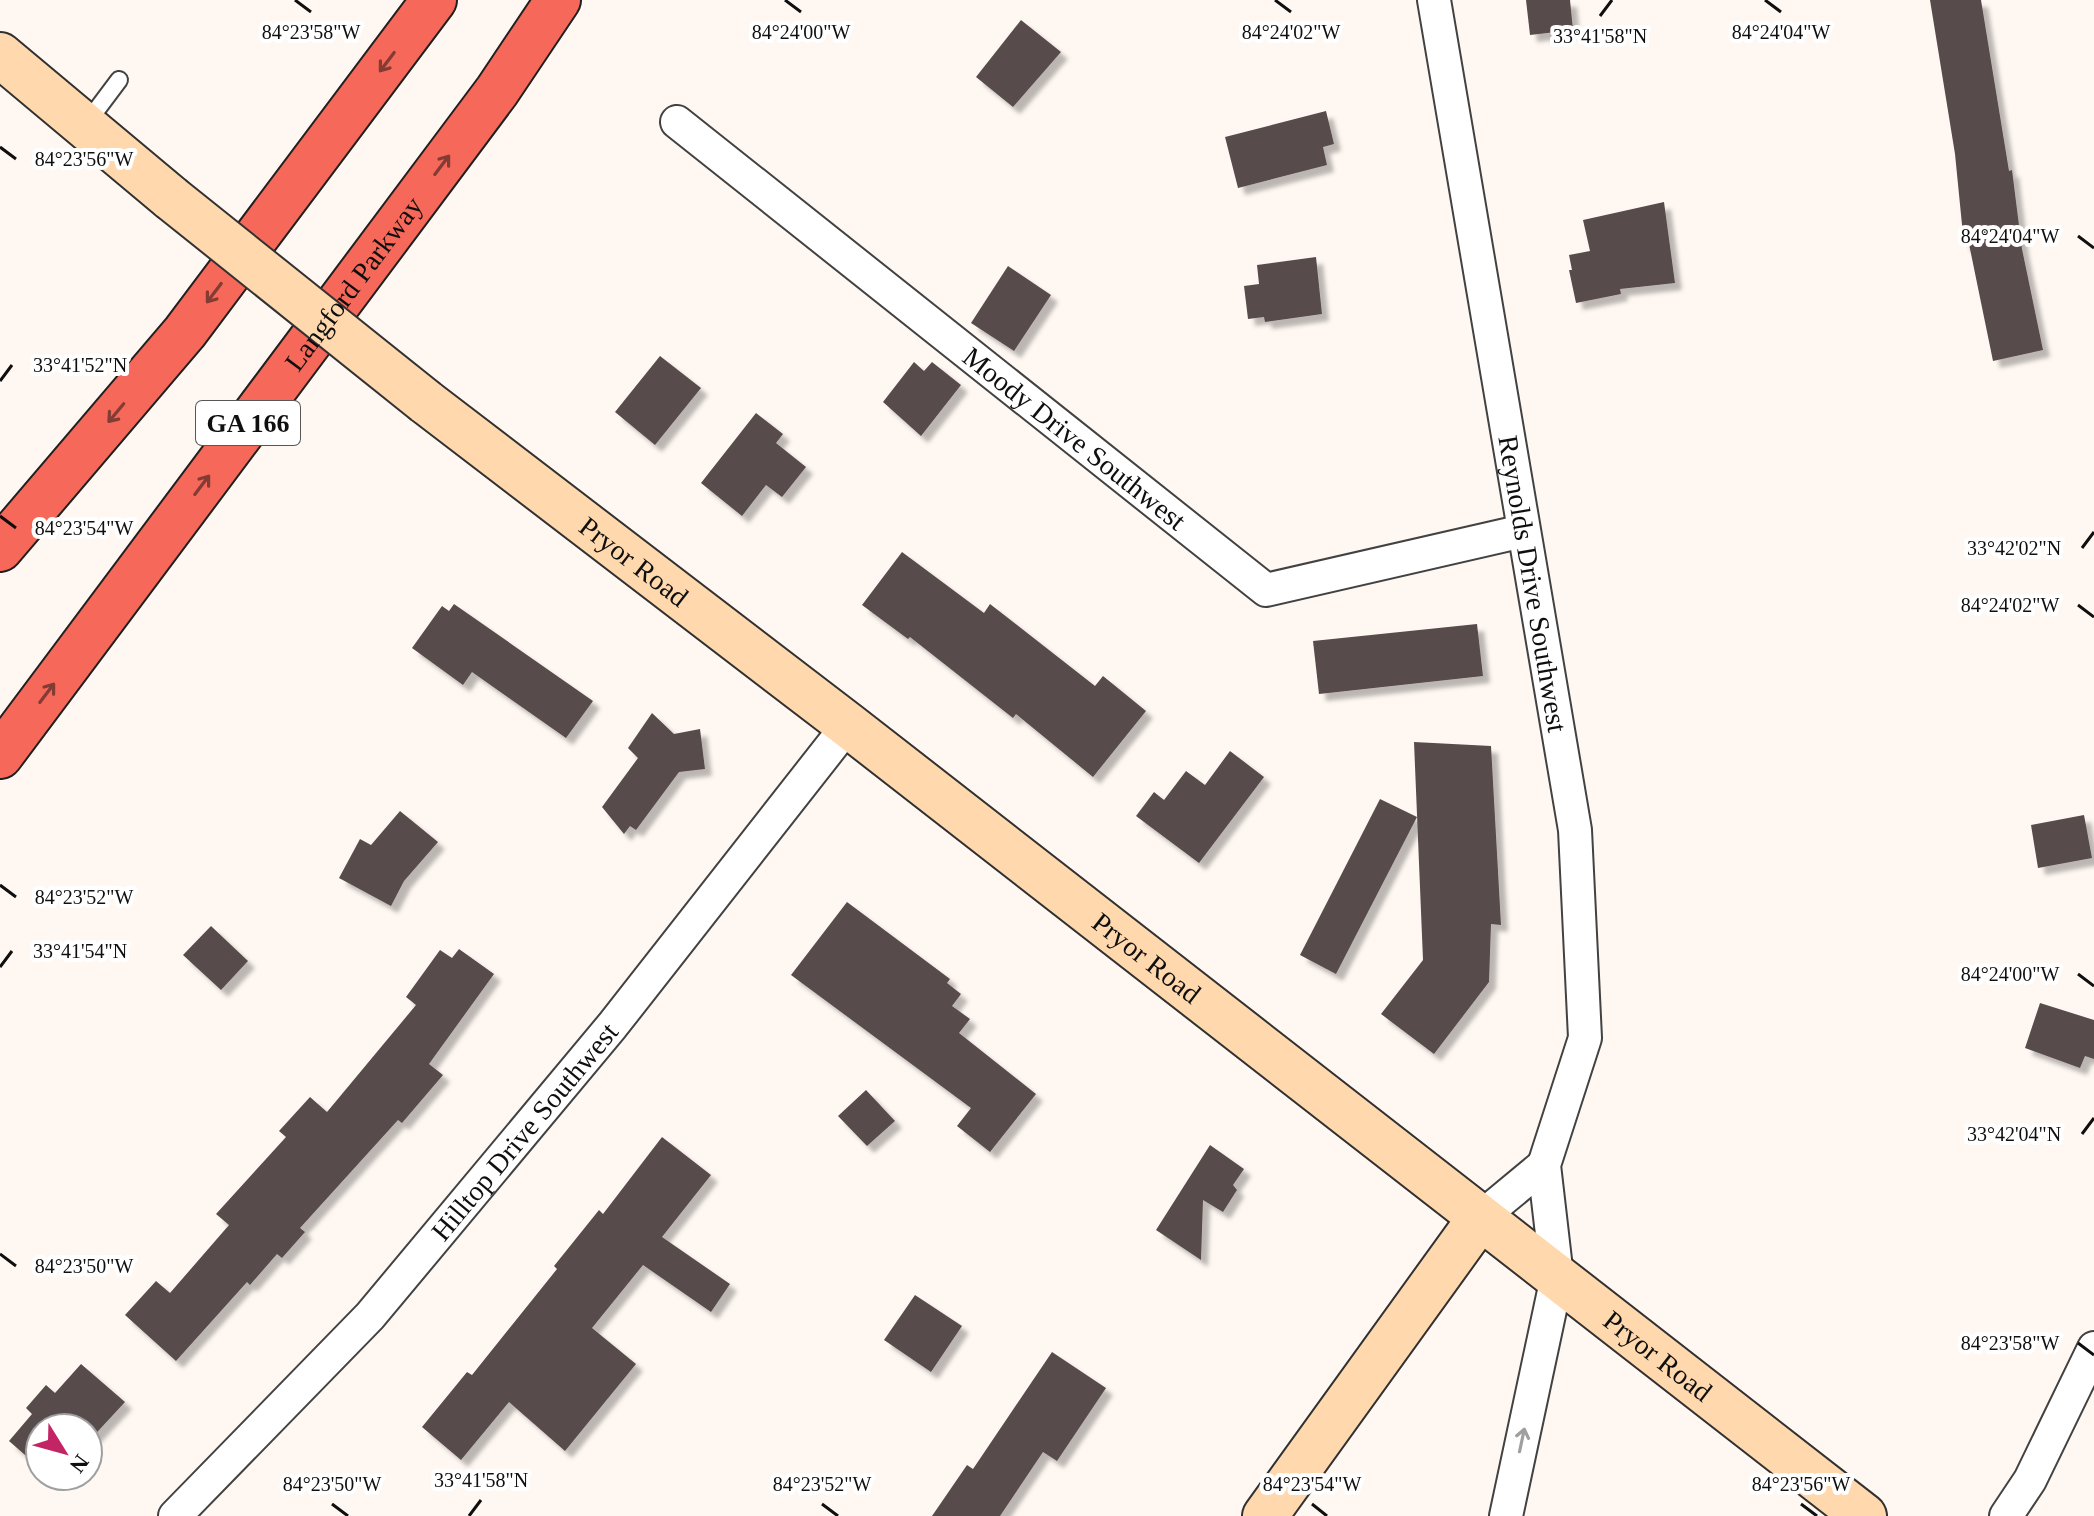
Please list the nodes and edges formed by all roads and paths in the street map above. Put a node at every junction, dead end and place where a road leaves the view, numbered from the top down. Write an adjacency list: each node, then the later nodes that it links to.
1 (434, 0): 11 (highway, one-way to 11)
2 (558, 0): 7 (highway, Langford Parkway / GA 166)
3 (572, 0): 7 (highway)
4 (1434, 0): 10 (street, Reynolds Drive Southwest)
5 (0, 55): 9 (street, Pryor Road)
6 (119, 80): 9 (lane)
7 (497, 91): 13 (highway, Langford Parkway / GA 166, one-way to 7)
8 (677, 122): 10 (street, Moody Drive Southwest)
9 (85, 125): 12 (street, Pryor Road, bridge)
10 (1523, 531): 14 (street, Reynolds Drive Southwest)
11 (0, 549)
12 (848, 725): 15 (street, Pryor Road); 18 (street, Hilltop Drive Southwest)
13 (0, 756)
14 (1544, 1165): 15 (street); 16 (street)
15 (1480, 1218): 16 (street, Pryor Road); 19 (street)
16 (1557, 1277): 20 (street, one-way to 16); 21 (street, Pryor Road)
17 (2094, 1348): 22 (street)
18 (175, 1516)
19 (1265, 1516)
20 (1506, 1516)
21 (1864, 1516)
22 (2006, 1516)

